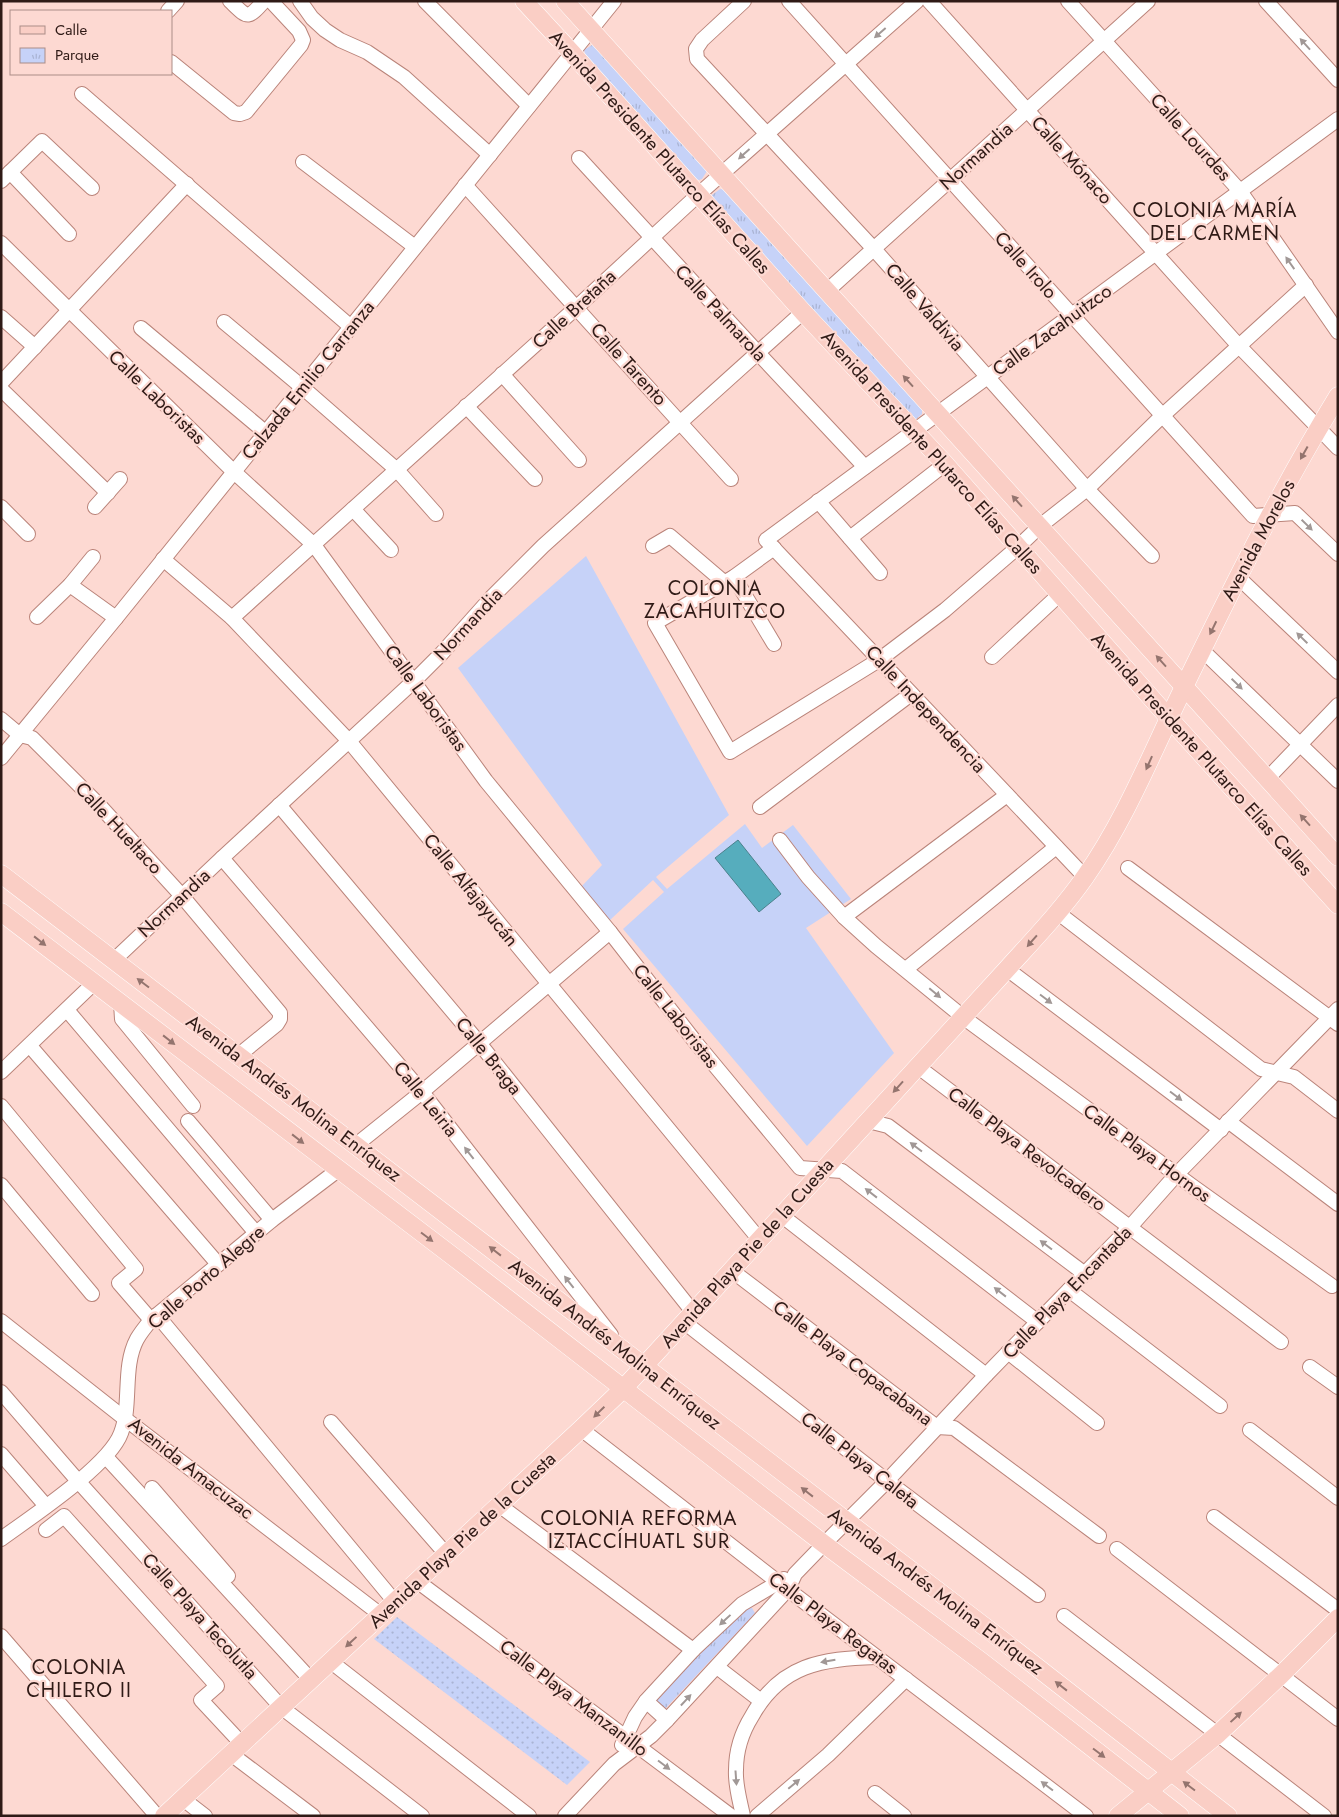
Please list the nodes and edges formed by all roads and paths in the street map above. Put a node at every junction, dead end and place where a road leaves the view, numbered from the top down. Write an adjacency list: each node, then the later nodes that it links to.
1 (230, 1): 2 (street)
2 (264, 1)
3 (271, 1): 19 (street)
4 (300, 1): 27 (street)
5 (425, 1): 23 (street)
6 (524, 1): 18 (main road, Avenida Presidente Plutarco Elías Calles)
7 (565, 1): 16 (main road, Avenida Presidente Plutarco Elías Calles)
8 (614, 1): 16 (street, Calzada Emilio Carranza)
9 (744, 1): 26 (street, Calle Valdivia)
10 (789, 1): 20 (street, Calle Irolo)
11 (917, 1): 20 (street, Calle Bretaña, one-way to 20)
12 (929, 1): 24 (street, Calle Mónaco)
13 (1068, 1): 17 (street, Calle Lourdes)
14 (1148, 1): 17 (street, Normandia)
15 (1266, 1): 21 (street, one-way to 15)
16 (591, 30): 18 (street, Calzada Emilio Carranza); 30 (main road, Avenida Presidente Plutarco Elías Calles)
17 (1103, 41): 24 (street, Normandia); 36 (street, Calle Lourdes)
18 (572, 52): 23 (street, Calzada Emilio Carranza); 37 (main road, Avenida Presidente Plutarco Elías Calles)
19 (172, 63)
20 (845, 64): 26 (street, Calle Bretaña); 32 (street, Calle Irolo)
21 (1338, 80)
22 (82, 94): 33 (street)
23 (529, 106): 27 (street, Calzada Emilio Carranza)
24 (1027, 110): 32 (street, Normandia); 43 (street, Calle Mónaco)
25 (1338, 119): 36 (street, Calle Zacahuitzco)
26 (767, 134): 30 (street, Calle Bretaña, one-way to 30); 42 (street, Calle Valdivia)
27 (490, 155): 34 (street, Calzada Emilio Carranza)
28 (579, 158): 39 (street, Calle Palmarola)
29 (303, 162): 41 (street)
30 (721, 174): 37 (street, Calle Bretaña); 45 (main road, Avenida Presidente Plutarco Elías Calles)
31 (6, 177): 35 (street); 38 (street)
32 (950, 180): 42 (street, Normandia); 49 (street, Calle Irolo)
33 (187, 184): 47 (street); 52 (street)
34 (465, 185): 41 (street, Calzada Emilio Carranza); 46 (street, Calle Tarento)
35 (92, 188)
36 (1240, 191): 43 (street, Calle Zacahuitzco); 44 (street, Calle Lourdes, one-way to 36)
37 (699, 194): 39 (street, Calle Bretaña); 48 (main road, Avenida Presidente Plutarco Elías Calles)
38 (69, 234)
39 (651, 237): 46 (street, Calle Bretaña); 57 (street, Calle Palmarola)
40 (1, 243): 47 (street, Calle Laboristas)
41 (415, 247): 52 (street, Calzada Emilio Carranza)
42 (873, 248): 45 (street, Normandia); 59 (street, Calle Valdivia)
43 (1155, 254): 49 (street, Calle Zacahuitzco); 55 (street, Calle Mónaco)
44 (1306, 285): 54 (street, Calle Lourdes); 55 (street)
45 (827, 291): 65 (main road, Avenida Presidente Plutarco Elías Calles, one-way to 45)
46 (577, 307): 58 (street, Calle Bretaña); 67 (street, Calle Tarento)
47 (69, 311): 56 (street); 76 (street, Calle Laboristas)
48 (803, 312): 57 (street, Normandia); 70 (main road, Avenida Presidente Plutarco Elías Calles)
49 (1072, 316): 59 (street, Calle Zacahuitzco); 66 (street, Calle Irolo)
50 (1, 317): 56 (street)
51 (224, 322): 61 (street)
52 (350, 327): 61 (street, Calzada Emilio Carranza)
53 (141, 328): 69 (street)
54 (1338, 332)
55 (1238, 345): 66 (street); 68 (street, Calle Mónaco)
56 (35, 347): 60 (street)
57 (758, 353): 67 (street, Normandia); 74 (street, Calle Palmarola)
58 (502, 374): 64 (street, Calle Bretaña); 72 (street)
59 (988, 378): 65 (street, Calle Zacahuitzco); 80 (street, Calle Valdivia)
60 (1, 383)
61 (302, 387): 69 (street, Calzada Emilio Carranza); 75 (street)
62 (1, 390): 81 (street)
63 (1338, 396): 68 (main road, Avenida Morelos)
64 (466, 406): 75 (street, Calle Bretaña); 79 (street)
65 (938, 414): 70 (street, Calle Zacahuitzco); 88 (main road, Avenida Presidente Plutarco Elías Calles, one-way to 65)
66 (1162, 416): 80 (street); 87 (street, Calle Irolo)
67 (680, 422): 77 (street, Calle Tarento); 113 (street, Normandia)
68 (1318, 429): 71 (street, Calle Mónaco); 87 (main road, Avenida Morelos, one-way to 87)
69 (265, 432): 76 (street, Calzada Emilio Carranza)
70 (913, 432): 73 (main road, Avenida Presidente Plutarco Elías Calles); 74 (street, Calle Zacahuitzco)
71 (1338, 448)
72 (579, 460)
73 (945, 464): 90 (street); 94 (main road, Avenida Presidente Plutarco Elías Calles)
74 (865, 467): 82 (street, Calle Zacahuitzco)
75 (397, 470): 85 (street, Calle Bretaña); 86 (street)
76 (233, 471): 92 (street, Calle Laboristas); 99 (street, Calzada Emilio Carranza)
77 (731, 478)
78 (120, 479): 81 (street)
79 (535, 480)
80 (1087, 488): 88 (street); 97 (street, Calle Valdivia)
81 (108, 493): 84 (street)
82 (818, 501): 90 (street); 91 (street, Calle Zacahuitzco)
83 (1, 507): 89 (street)
84 (96, 507)
85 (353, 509): 92 (street, Calle Bretaña); 95 (street)
86 (436, 514)
87 (1270, 514): 96 (street, one-way to 96); 101 (main road, Avenida Morelos)
88 (1040, 526): 94 (street); 114 (main road, Avenida Presidente Plutarco Elías Calles, one-way to 88)
89 (28, 534)
90 (850, 538): 100 (street)
91 (770, 544): 102 (street, Calle Zacahuitzco); 111 (street, Calle Independencia)
92 (314, 545): 107 (street, Calle Bretaña); 113 (street, Calle Laboristas)
93 (653, 546): 102 (street)
94 (1018, 547): 104 (main road, Avenida Presidente Plutarco Elías Calles); 111 (street)
95 (391, 550)
96 (1338, 554)
97 (1152, 556)
98 (93, 557): 103 (street)
99 (163, 559): 106 (street, Calzada Emilio Carranza); 107 (street, Calle Alfajayucán)
100 (880, 573)
101 (1238, 577): 109 (main road, Avenida Morelos, one-way to 109); 112 (street, one-way to 101)
102 (729, 580): 108 (street); 111 (street, Calle Zacahuitzco)
103 (70, 585): 105 (street); 106 (street)
104 (1060, 594): 110 (street); 117 (main road, Avenida Presidente Plutarco Elías Calles)
105 (37, 617)
106 (116, 618): 119 (street, Calzada Emilio Carranza)
107 (232, 618): 120 (street, Calle Alfajayucán)
108 (774, 644)
109 (1202, 650): 114 (main road, Avenida Morelos); 121 (street, one-way to 121)
110 (992, 657)
111 (879, 660): 115 (street, Calle Independencia)
112 (1338, 672)
113 (414, 681): 120 (street, Normandia); 140 (street, Calle Laboristas)
114 (1184, 687): 117 (main road, Avenida Playa Pie de la Cuesta); 123 (main road, Avenida Presidente Plutarco Elías Calles)
115 (911, 694): 125 (street, Calle Independencia); 127 (street)
116 (1338, 705): 121 (street)
117 (1169, 718): 134 (main road, Avenida Playa Pie de la Cuesta, one-way to 134); 136 (main road, Avenida Presidente Plutarco Elías Calles)
118 (1, 719): 119 (street, Calle Hueltaco)
119 (20, 735): 122 (street, Calzada Emilio Carranza); 135 (street, Calle Hueltaco)
120 (349, 741): 126 (street, Normandia); 145 (street, Calle Alfajayucán)
121 (1300, 744): 123 (street); 124 (street)
122 (1, 758)
123 (1267, 779): 130 (main road, Avenida Presidente Plutarco Elías Calles, one-way to 123)
124 (1338, 780)
125 (1007, 795): 129 (street, Calle Independencia); 139 (street)
126 (279, 805): 131 (street, Normandia); 150 (street, Calle Braga)
127 (760, 807)
128 (780, 840): 139 (street, Calle Playa Hornos)
129 (1056, 847): 134 (street, Calle Independencia); 142 (street)
130 (1338, 856)
131 (222, 858): 135 (street, Normandia); 156 (street, Calle Leiria)
132 (1128, 868): 149 (street)
133 (1, 874): 141 (main road, Avenida Andrés Molina Enríquez)
134 (1085, 877): 138 (main road, Avenida Playa Pie de la Cuesta)
135 (182, 896): 141 (street, Normandia); 152 (street, Calle Hueltaco)
136 (1338, 905)
137 (1, 912): 144 (main road, Avenida Andrés Molina Enríquez, one-way to 144)
138 (1057, 912): 143 (main road, Avenida Playa Pie de la Cuesta, one-way to 143); 155 (street)
139 (844, 917): 142 (street, Calle Playa Hornos)
140 (610, 932): 145 (street); 165 (street, Calle Laboristas)
141 (113, 961): 152 (main road, Avenida Andrés Molina Enríquez, one-way to 141)
142 (906, 969): 148 (street, Calle Playa Hornos, one-way to 148)
143 (1007, 969): 148 (main road, Avenida Playa Pie de la Cuesta); 162 (street, one-way to 162)
144 (94, 983): 146 (main road, Avenida Andrés Molina Enríquez); 147 (street)
145 (548, 984): 150 (street); 173 (street, Calle Alfajayucán)
146 (121, 1003): 158 (street); 164 (main road, Avenida Andrés Molina Enríquez, one-way to 164)
147 (67, 1010): 151 (street); 172 (street)
148 (963, 1017): 153 (main road, Avenida Playa Pie de la Cuesta); 166 (street, Calle Playa Hornos)
149 (1335, 1017): 155 (street, Calle Playa Encantada)
150 (480, 1044): 156 (street); 180 (street, Calle Braga)
151 (30, 1046): 154 (street); 174 (street)
152 (239, 1055): 163 (main road, Avenida Andrés Molina Enríquez)
153 (917, 1066): 161 (main road, Avenida Playa Pie de la Cuesta, one-way to 161); 171 (street, Calle Playa Revolcadero)
154 (1, 1072)
155 (1276, 1072): 159 (street); 162 (street, Calle Playa Encantada)
156 (422, 1092): 163 (street); 185 (street, Calle Leiria, one-way to 156)
157 (1, 1106): 181 (street)
158 (193, 1106)
159 (1338, 1111)
160 (188, 1121): 170 (street)
161 (868, 1121): 165 (main road, Avenida Playa Pie de la Cuesta); 176 (street, one-way to 161)
162 (1225, 1125): 166 (street, Calle Playa Encantada); 168 (street)
163 (356, 1145): 185 (main road, Avenida Andrés Molina Enríquez, one-way to 163)
164 (338, 1170): 170 (street, Calle Porto Alegre); 190 (main road, Avenida Andrés Molina Enríquez, one-way to 190)
165 (822, 1170): 169 (main road, Avenida Playa Pie de la Cuesta); 183 (street, Calle Laboristas, one-way to 165)
166 (1176, 1175): 171 (street, Calle Playa Encantada); 177 (street, Calle Playa Hornos)
167 (1, 1185): 179 (street)
168 (1338, 1204)
169 (781, 1215): 173 (main road, Avenida Playa Pie de la Cuesta); 189 (street)
170 (272, 1220): 172 (street, Calle Porto Alegre)
171 (1130, 1227): 176 (street, Calle Playa Encantada); 184 (street, Calle Playa Revolcadero)
172 (256, 1233): 174 (street, Calle Porto Alegre)
173 (759, 1239): 175 (main road, Avenida Playa Pie de la Cuesta)
174 (218, 1264): 181 (street, Calle Porto Alegre)
175 (732, 1270): 180 (main road, Avenida Playa Pie de la Cuesta); 197 (street, Calle Playa Copacabana)
176 (1085, 1274): 178 (street, Calle Playa Encantada)
177 (1332, 1286)
178 (1069, 1290): 183 (street, Calle Playa Encantada); 193 (street)
179 (92, 1294)
180 (688, 1317): 188 (main road, Avenida Playa Pie de la Cuesta); 203 (street, Calle Playa Caleta)
181 (154, 1318): 194 (street, Calle Porto Alegre); 219 (street)
182 (1, 1321): 194 (street, Avenida Amacuzac)
183 (1038, 1322): 186 (street, Calle Playa Encantada)
184 (1281, 1342)
185 (620, 1348): 188 (main road, Avenida Andrés Molina Enríquez)
186 (1008, 1352): 189 (street, Calle Playa Encantada); 196 (street)
187 (1310, 1366): 191 (street)
188 (644, 1367): 190 (main road, Avenida Playa Pie de la Cuesta); 209 (main road, Avenida Andrés Molina Enríquez, one-way to 188)
189 (986, 1375): 197 (street, Calle Playa Encantada)
190 (623, 1388): 198 (main road, Avenida Playa Pie de la Cuesta, one-way to 198); 213 (main road, Avenida Andrés Molina Enríquez)
191 (1338, 1388)
192 (1, 1392): 202 (street, Calle Playa Tecolutla)
193 (1220, 1406)
194 (124, 1418): 201 (street, Calle Porto Alegre); 222 (street, Avenida Amacuzac)
195 (331, 1422): 215 (street)
196 (1098, 1423)
197 (937, 1427): 203 (street, Calle Playa Encantada); 211 (street, Calle Playa Copacabana)
198 (581, 1429): 206 (main road, Avenida Playa Pie de la Cuesta); 217 (street, Calle Playa Regatas)
199 (1250, 1430): 205 (street)
200 (1, 1454): 207 (street)
201 (106, 1457): 202 (street, Calle Porto Alegre); 232 (street)
202 (78, 1481): 207 (street, Calle Porto Alegre); 236 (street, Calle Playa Tecolutla)
203 (886, 1481): 209 (street, Calle Playa Encantada); 218 (street, Calle Playa Caleta)
204 (152, 1488): 232 (street)
205 (1338, 1498)
206 (499, 1505): 215 (main road, Avenida Playa Pie de la Cuesta); 227 (street)
207 (46, 1506): 212 (street, Calle Porto Alegre)
208 (1214, 1517): 221 (street)
209 (846, 1522): 213 (street, Calle Playa Encantada); 244 (main road, Avenida Andrés Molina Enríquez, one-way to 209)
210 (46, 1530): 242 (street)
211 (1099, 1536)
212 (1, 1539)
213 (824, 1544): 217 (street, Calle Playa Encantada); 245 (main road, Avenida Andrés Molina Enríquez, one-way to 245)
214 (1117, 1550): 231 (street)
215 (446, 1554): 216 (main road, Avenida Playa Pie de la Cuesta)
216 (417, 1581): 219 (main road, Avenida Playa Pie de la Cuesta); 240 (street, Calle Playa Manzanillo)
217 (783, 1586): 220 (street, Calle Playa Encantada); 225 (street, Calle Playa Encantada); 228 (street, Calle Playa Regatas)
218 (1038, 1596)
219 (395, 1602): 222 (main road, Avenida Playa Pie de la Cuesta)
220 (742, 1604): 225 (street); 227 (street, Calle Playa Encantada, one-way to 227)
221 (1338, 1610)
222 (381, 1615): 229 (main road, Avenida Playa Pie de la Cuesta, one-way to 229)
223 (1064, 1616): 239 (street)
224 (1338, 1618): 231 (main road)
225 (759, 1620): 230 (street, Calle Playa Encantada)
226 (1, 1636): 248 (street)
227 (693, 1650): 235 (street, Calle Playa Encantada)
228 (876, 1657): 233 (street, Calle Playa Regatas); 234 (street, one-way to 234)
229 (330, 1661): 232 (main road, Avenida Playa Pie de la Cuesta); 253 (street)
230 (717, 1667): 234 (street); 238 (street, Calle Playa Encantada, one-way to 230)
231 (1281, 1676): 237 (street); 239 (main road, one-way to 231)
232 (313, 1678): 236 (main road, Avenida Playa Pie de la Cuesta)
233 (906, 1679): 257 (street, one-way to 233); 259 (street, Calle Playa Regatas, one-way to 233)
234 (760, 1700): 256 (street, one-way to 256)
235 (646, 1702): 238 (street); 240 (street, Calle Playa Encantada)
236 (281, 1707): 242 (main road, Avenida Playa Pie de la Cuesta); 252 (street, Calle Playa Tecolutla)
237 (1338, 1719)
238 (667, 1720): 241 (street, Calle Playa Encantada)
239 (1218, 1734): 244 (main road); 263 (street)
240 (625, 1737): 241 (street, Calle Playa Manzanillo); 243 (street, Calle Playa Encantada)
241 (639, 1746): 243 (street, Calle Playa Encantada); 255 (street, Calle Playa Manzanillo, one-way to 255)
242 (236, 1749): 247 (main road, Avenida Playa Pie de la Cuesta); 251 (street)
243 (614, 1764): 254 (street, Calle Playa Encantada)
244 (1172, 1773): 245 (main road); 262 (main road, Avenida Andrés Molina Enríquez, one-way to 244)
245 (1149, 1791): 260 (main road); 261 (main road, Avenida Andrés Molina Enríquez)
246 (875, 1793): 258 (street)
247 (183, 1799): 249 (main road, Avenida Playa Pie de la Cuesta); 250 (street)
248 (158, 1816)
249 (164, 1816)
250 (205, 1816)
251 (313, 1816)
252 (422, 1816)
253 (529, 1816)
254 (565, 1816)
255 (731, 1816)
256 (743, 1816)
257 (757, 1816)
258 (904, 1816)
259 (1086, 1816)
260 (1118, 1816)
261 (1180, 1816)
262 (1228, 1816)
263 (1324, 1816)

